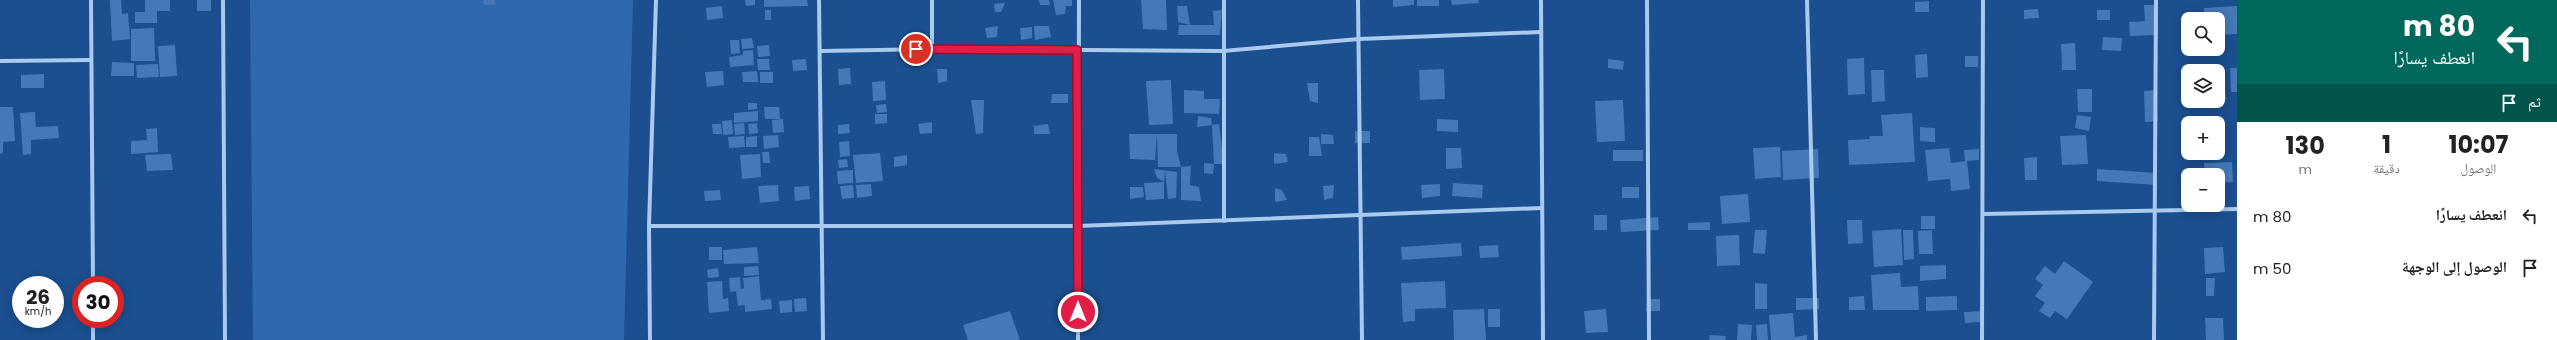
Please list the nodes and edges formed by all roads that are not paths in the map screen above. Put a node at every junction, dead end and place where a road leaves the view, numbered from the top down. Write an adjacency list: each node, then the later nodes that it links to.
1 (91, 0): 20 (street)
2 (223, 0): 34 (street)
3 (656, 0): 28 (street)
4 (819, 0): 19 (street)
5 (932, 0): 16 (street)
6 (1079, 0): 17 (street)
7 (1224, 0): 18 (street)
8 (1358, 0): 15 (street)
9 (1541, 0): 14 (street)
10 (1647, 0): 40 (street)
11 (1807, 0): 41 (street)
12 (1983, 0): 25 (street)
13 (2156, 0): 24 (street)
14 (1541, 32): 15 (street); 22 (street)
15 (1359, 39): 18 (street); 26 (street)
16 (932, 49): 17 (street); 19 (street)
17 (1077, 50): 18 (street); 29 (street)
18 (1223, 50): 27 (street)
19 (821, 51): 30 (street)
20 (91, 60): 21 (street); 31 (street)
21 (0, 61)
22 (1542, 208): 26 (street); 39 (street)
23 (2237, 209): 24 (street)
24 (2155, 210): 25 (street); 43 (street)
25 (1984, 214): 42 (street)
26 (1362, 215): 27 (street); 38 (street)
27 (1224, 221): 29 (street)
28 (649, 226): 30 (street); 35 (street)
29 (1078, 226): 30 (street); 37 (street)
30 (822, 227): 36 (street)
31 (93, 276)
32 (93, 328): 33 (street)
33 (93, 340)
34 (225, 340)
35 (650, 340)
36 (823, 340)
37 (1078, 340)
38 (1362, 340)
39 (1543, 340)
40 (1649, 340)
41 (1816, 340)
42 (1982, 340)
43 (2154, 340)

